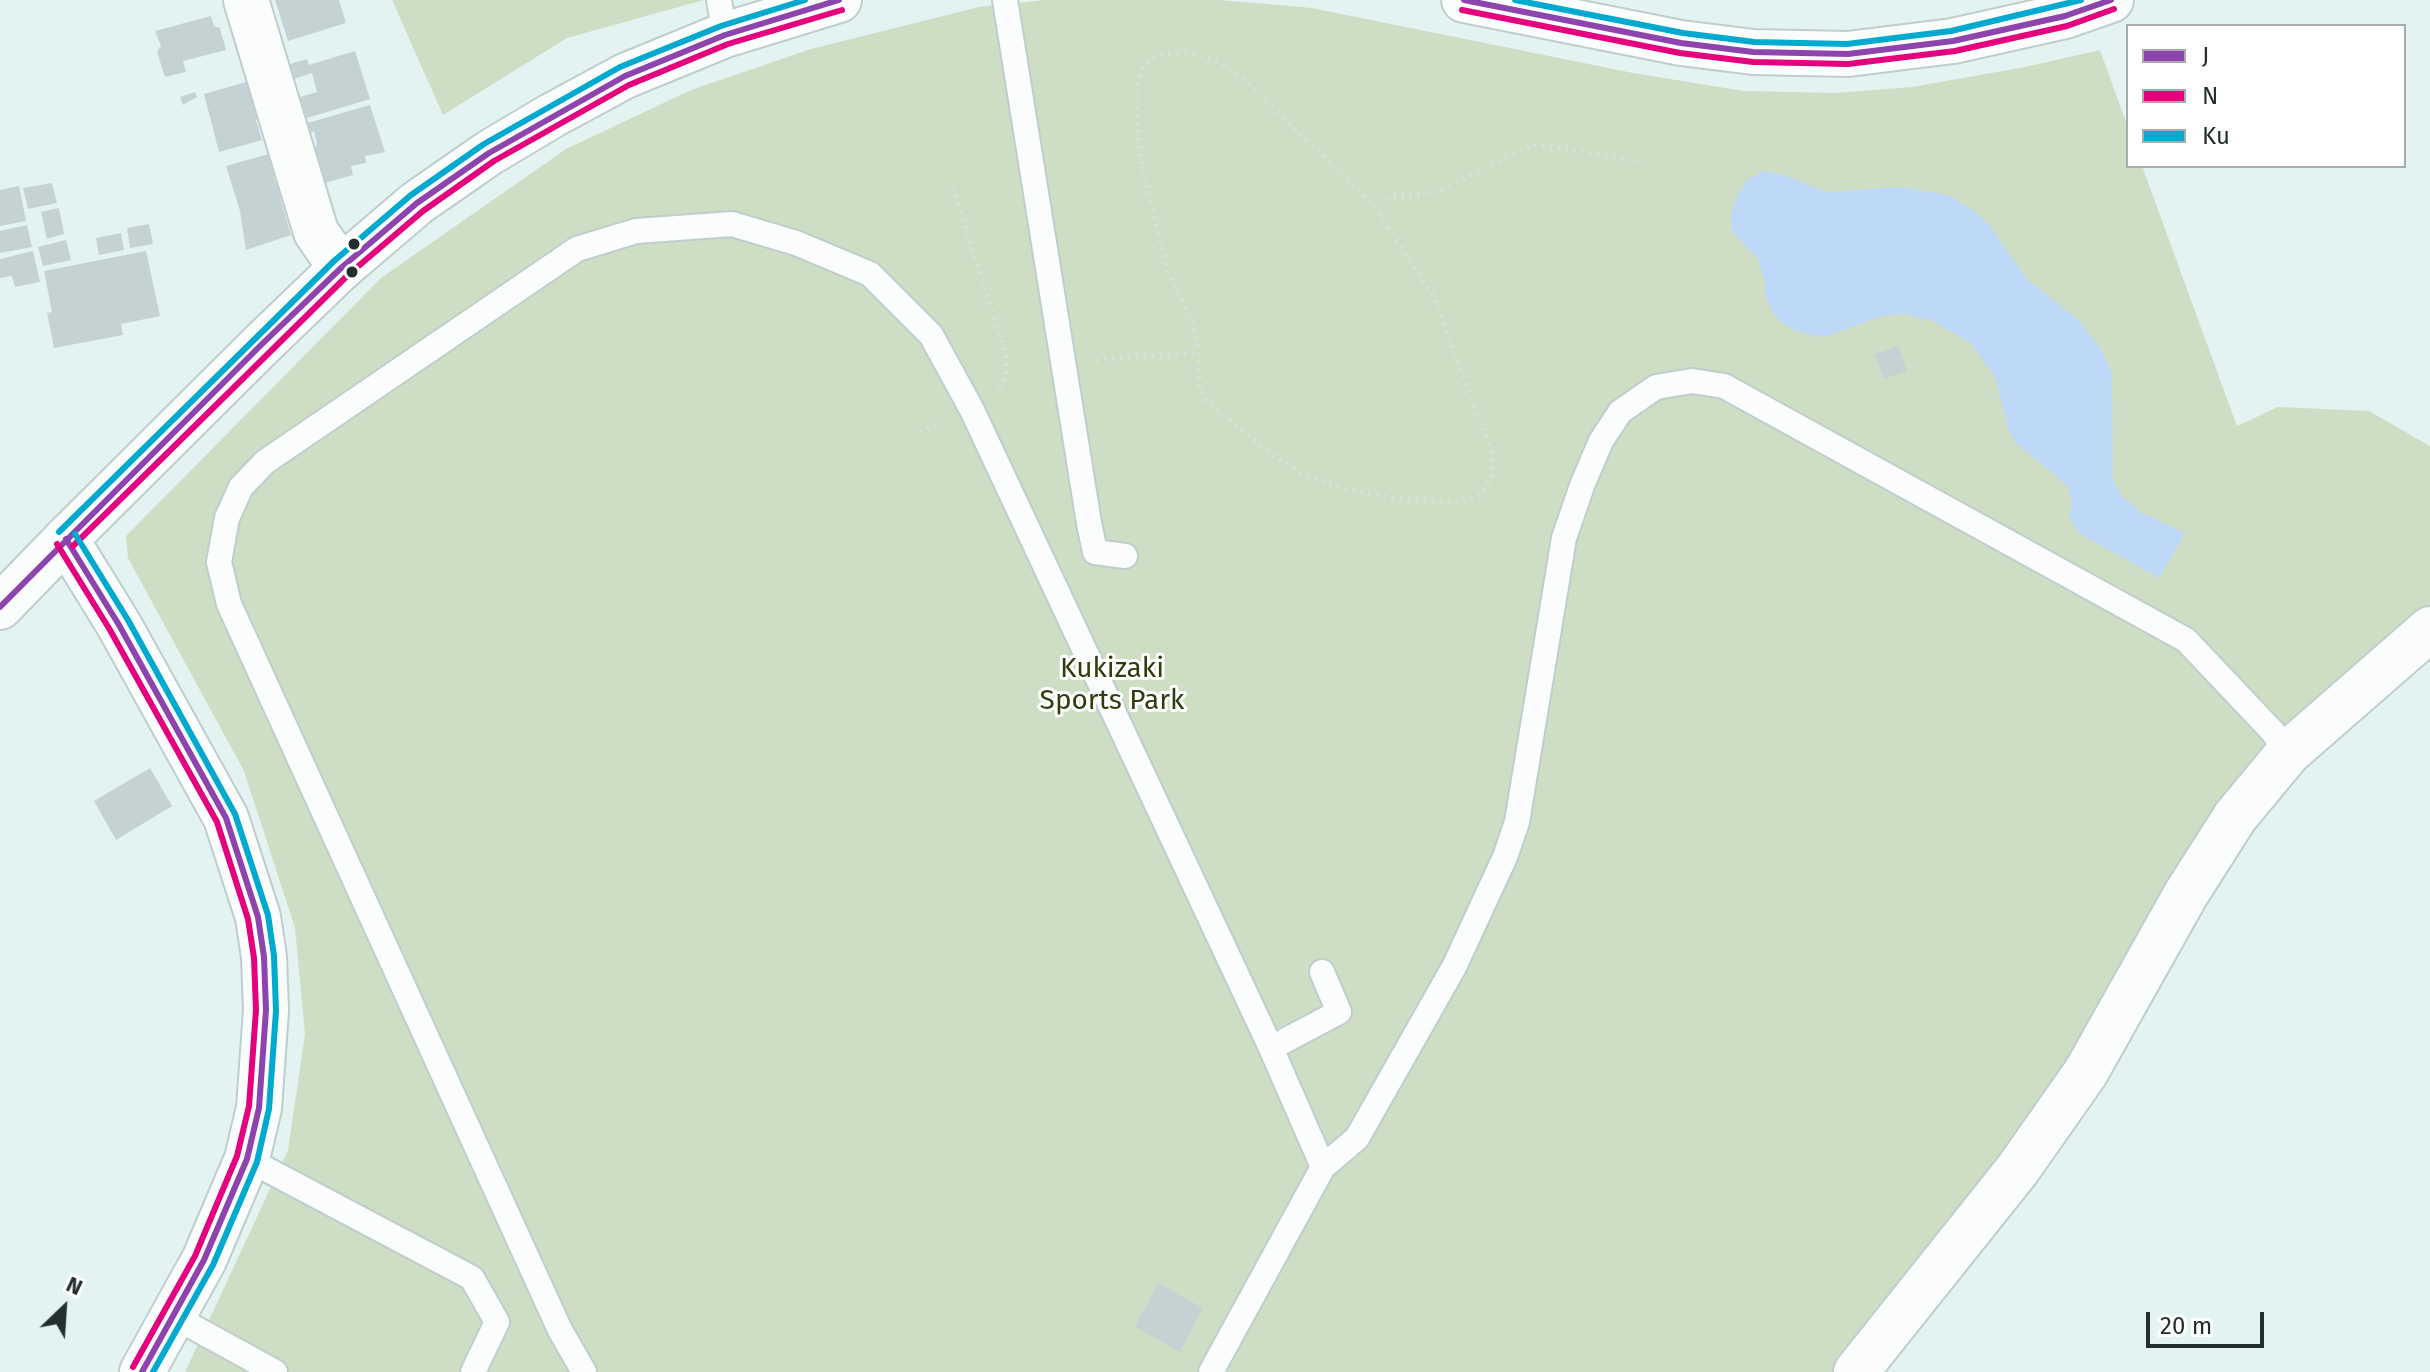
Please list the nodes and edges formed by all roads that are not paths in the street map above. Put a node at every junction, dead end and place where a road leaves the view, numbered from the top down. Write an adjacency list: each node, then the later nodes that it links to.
1 (246, 0): 8 (street)
2 (839, 0): 7 (street)
3 (1005, 0): 10 (lane)
4 (1464, 0): 6 (street)
5 (2111, 0): 6 (street)
6 (2062, 8)
7 (722, 18): 8 (street)
8 (341, 268): 9 (street)
9 (66, 539): 11 (street); 16 (street)
10 (1125, 556)
11 (0, 607)
12 (2430, 629): 13 (street)
13 (2288, 753): 17 (lane); 24 (street)
14 (1322, 972): 15 (lane)
15 (1271, 1048): 17 (lane); 22 (lane)
16 (247, 1159): 18 (street); 21 (lane)
17 (1323, 1167): 23 (lane)
18 (173, 1316): 19 (street); 20 (lane)
19 (142, 1372)
20 (275, 1372)
21 (473, 1372)
22 (584, 1372)
23 (1211, 1372)
24 (1856, 1372)

